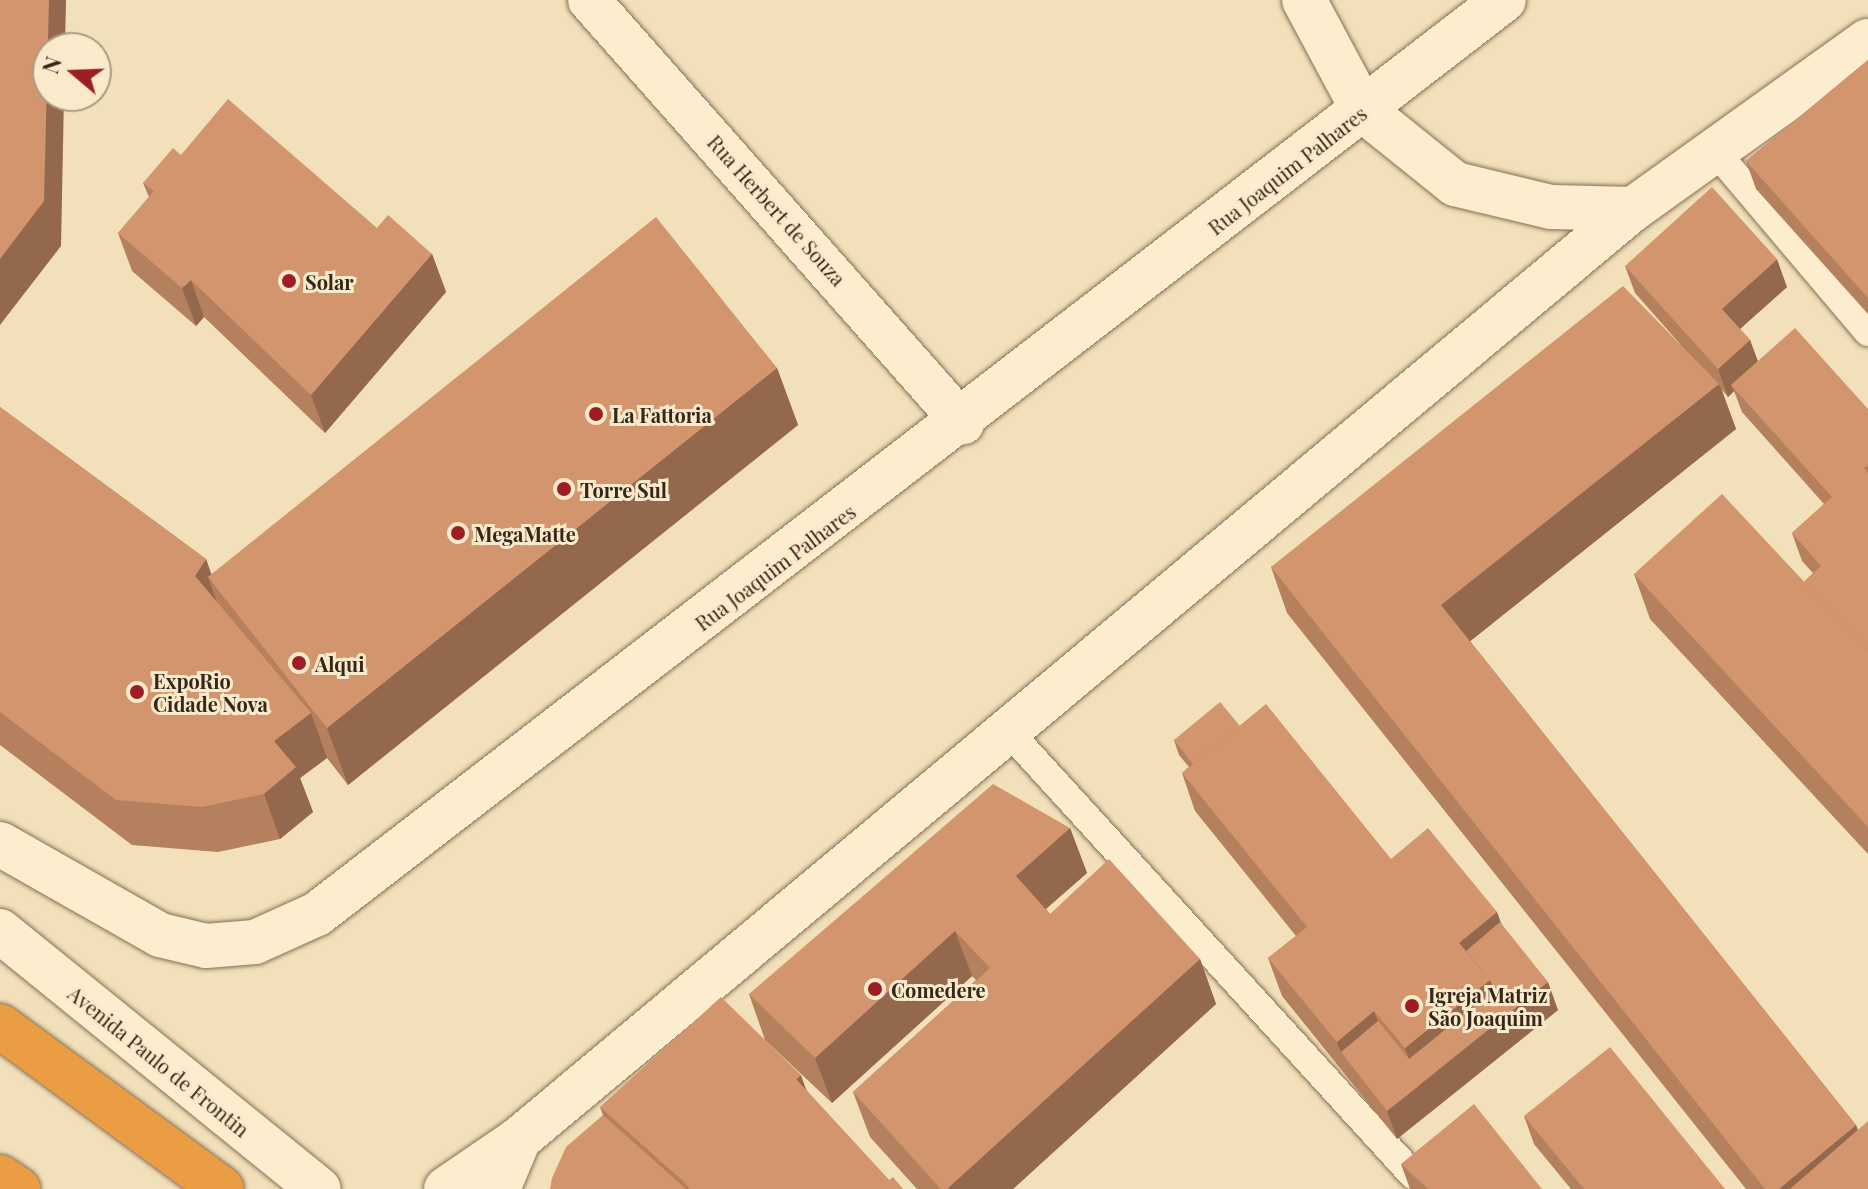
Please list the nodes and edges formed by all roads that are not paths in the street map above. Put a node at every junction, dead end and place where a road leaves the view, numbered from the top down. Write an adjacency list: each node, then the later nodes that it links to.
1 (589, 0): 9 (street, Rua Herbert de Souza)
2 (1304, 0): 5 (street)
3 (1504, 0): 5 (street, Rua Joaquim Palhares)
4 (1868, 41): 6 (street)
5 (1363, 110): 7 (street); 9 (street, Rua Joaquim Palhares)
6 (1715, 151): 7 (street); 8 (lane)
7 (1633, 209): 10 (street)
8 (1868, 332)
9 (963, 423): 11 (street, Rua Joaquim Palhares)
10 (1008, 731): 15 (street); 16 (lane)
11 (0, 844)
12 (0, 931): 21 (street, Avenida Paulo de Frontin)
13 (0, 1026): 20 (highway)
14 (0, 1065): 19 (highway)
15 (519, 1139): 22 (street); 23 (street)
16 (1413, 1175)
17 (0, 1177): 18 (highway)
18 (18, 1189)
19 (192, 1189)
20 (222, 1189)
21 (319, 1189)
22 (446, 1189)
23 (498, 1189)

